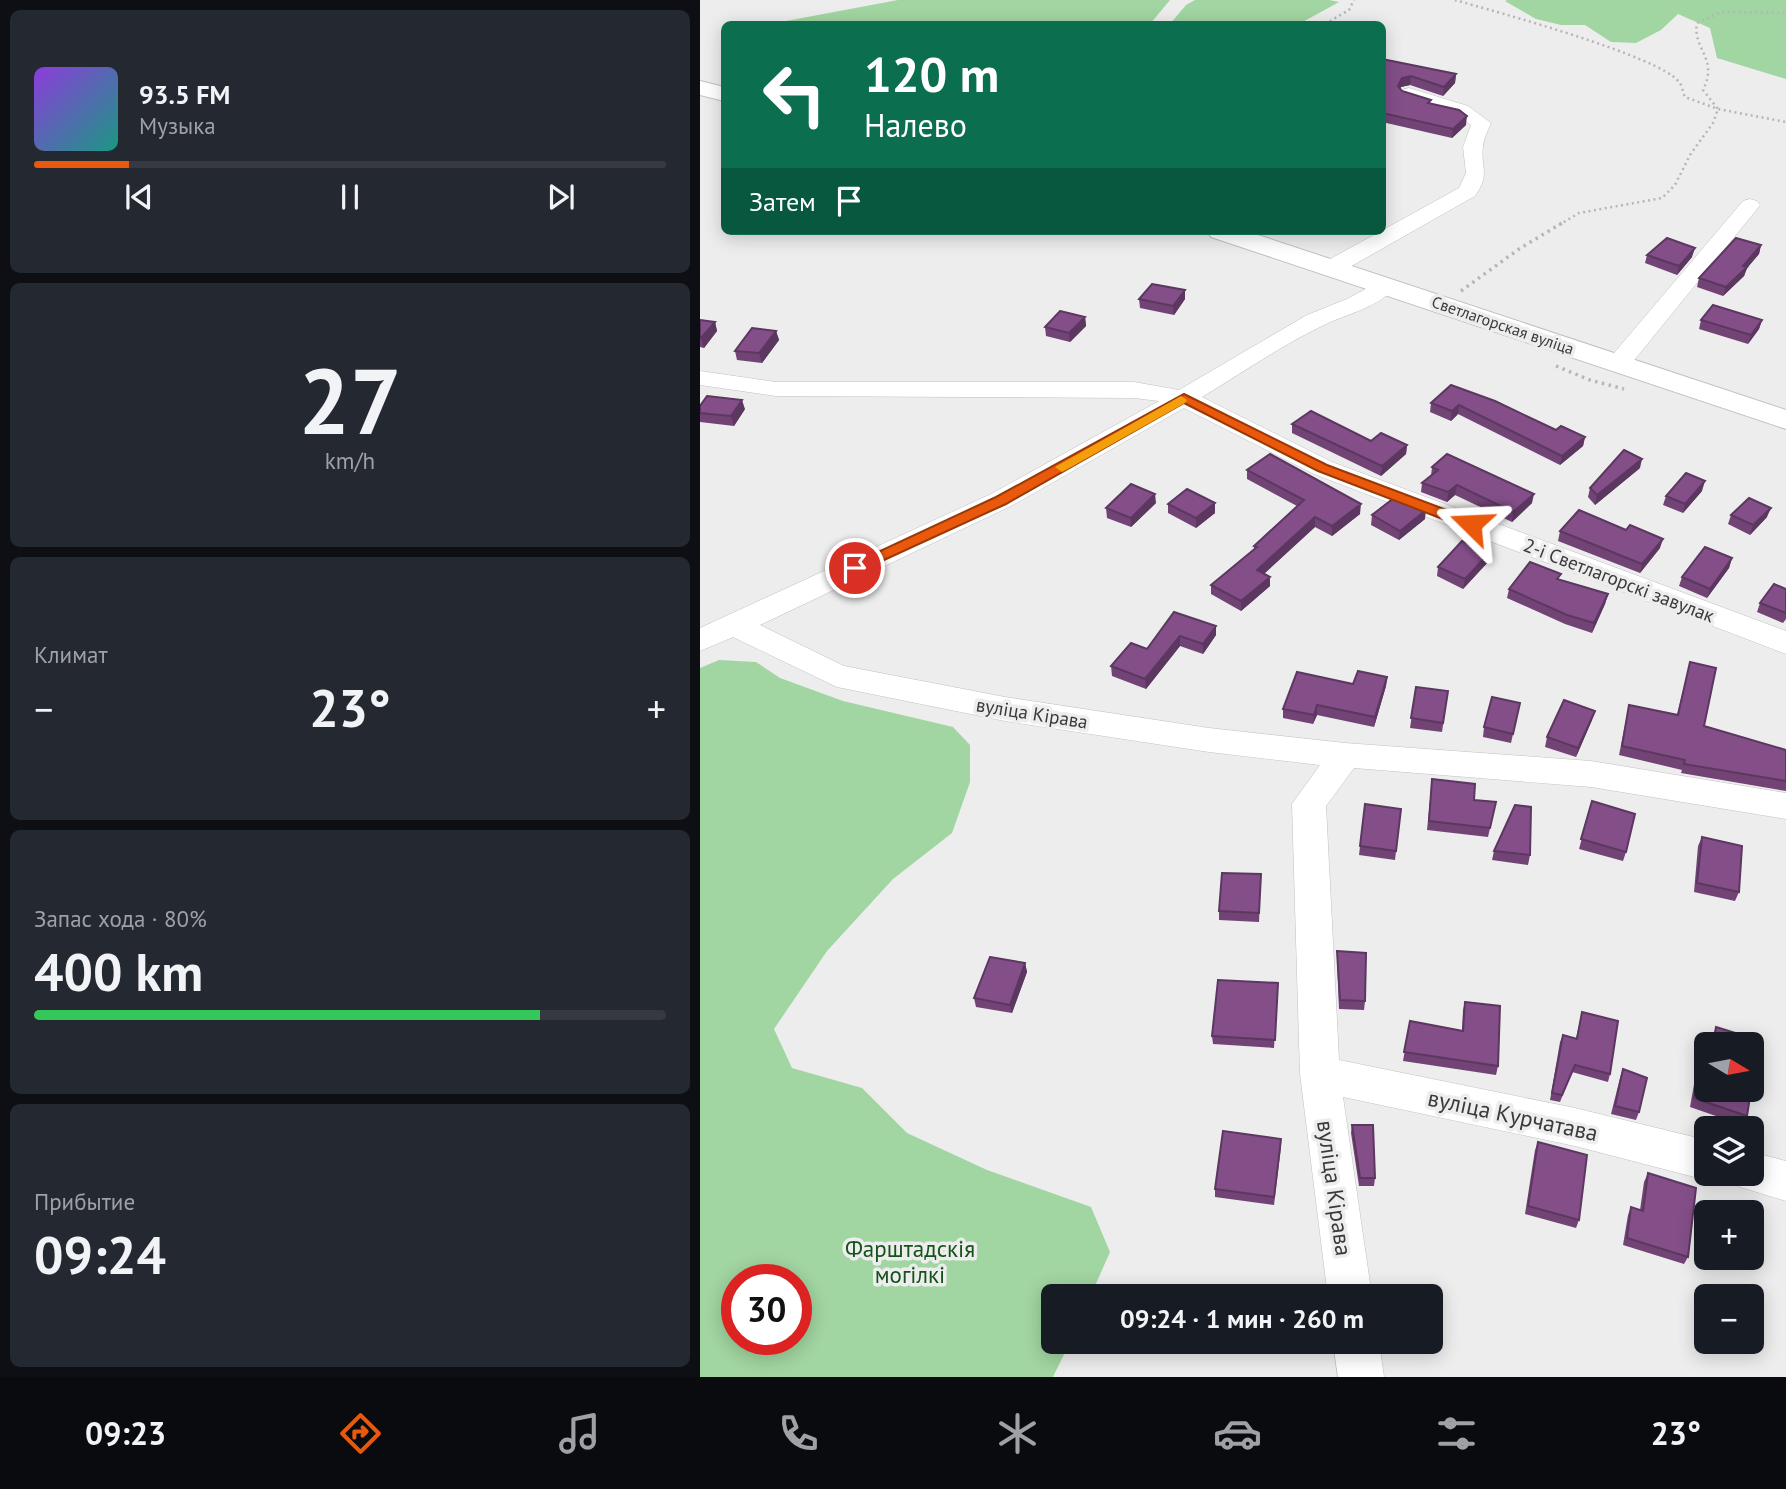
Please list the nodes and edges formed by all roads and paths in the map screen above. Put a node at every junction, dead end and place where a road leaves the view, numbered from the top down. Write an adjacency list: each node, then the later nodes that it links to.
1 (1354, 0): 4 (path)
2 (1455, 0): 8 (path)
3 (1786, 13): 8 (path)
4 (1330, 21)
5 (700, 88): 6 (main road)
6 (721, 93)
7 (1409, 94): 12 (street)
8 (1718, 109): 9 (path); 14 (path)
9 (1786, 122)
10 (1750, 205): 15 (street)
11 (1232, 235): 12 (main road, Светлагорская вуліца)
12 (1331, 268): 13 (main road, Светлагорская вуліца)
13 (1384, 286): 14 (main road, Светлагорская вуліца); 17 (street)
14 (1440, 304): 15 (main road, Светлагорская вуліца)
15 (1619, 364): 18 (main road, Светлагорская вуліца)
16 (700, 378): 17 (street)
17 (1184, 398): 19 (street); 21 (street, 2-і Светлагорскі завулак)
18 (1786, 420)
19 (733, 624): 20 (street); 22 (street, вуліца Кірава)
20 (700, 640)
21 (1786, 643)
22 (1345, 755): 23 (street, вуліца Кірава); 24 (street, вуліца Кірава)
23 (1786, 806)
24 (1320, 1074): 25 (street, вуліца Курчатава); 28 (street, вуліца Кірава)
25 (1694, 1157)
26 (1764, 1175): 27 (street)
27 (1786, 1181)
28 (1348, 1284)
29 (1358, 1354): 30 (street)
30 (1361, 1377)

